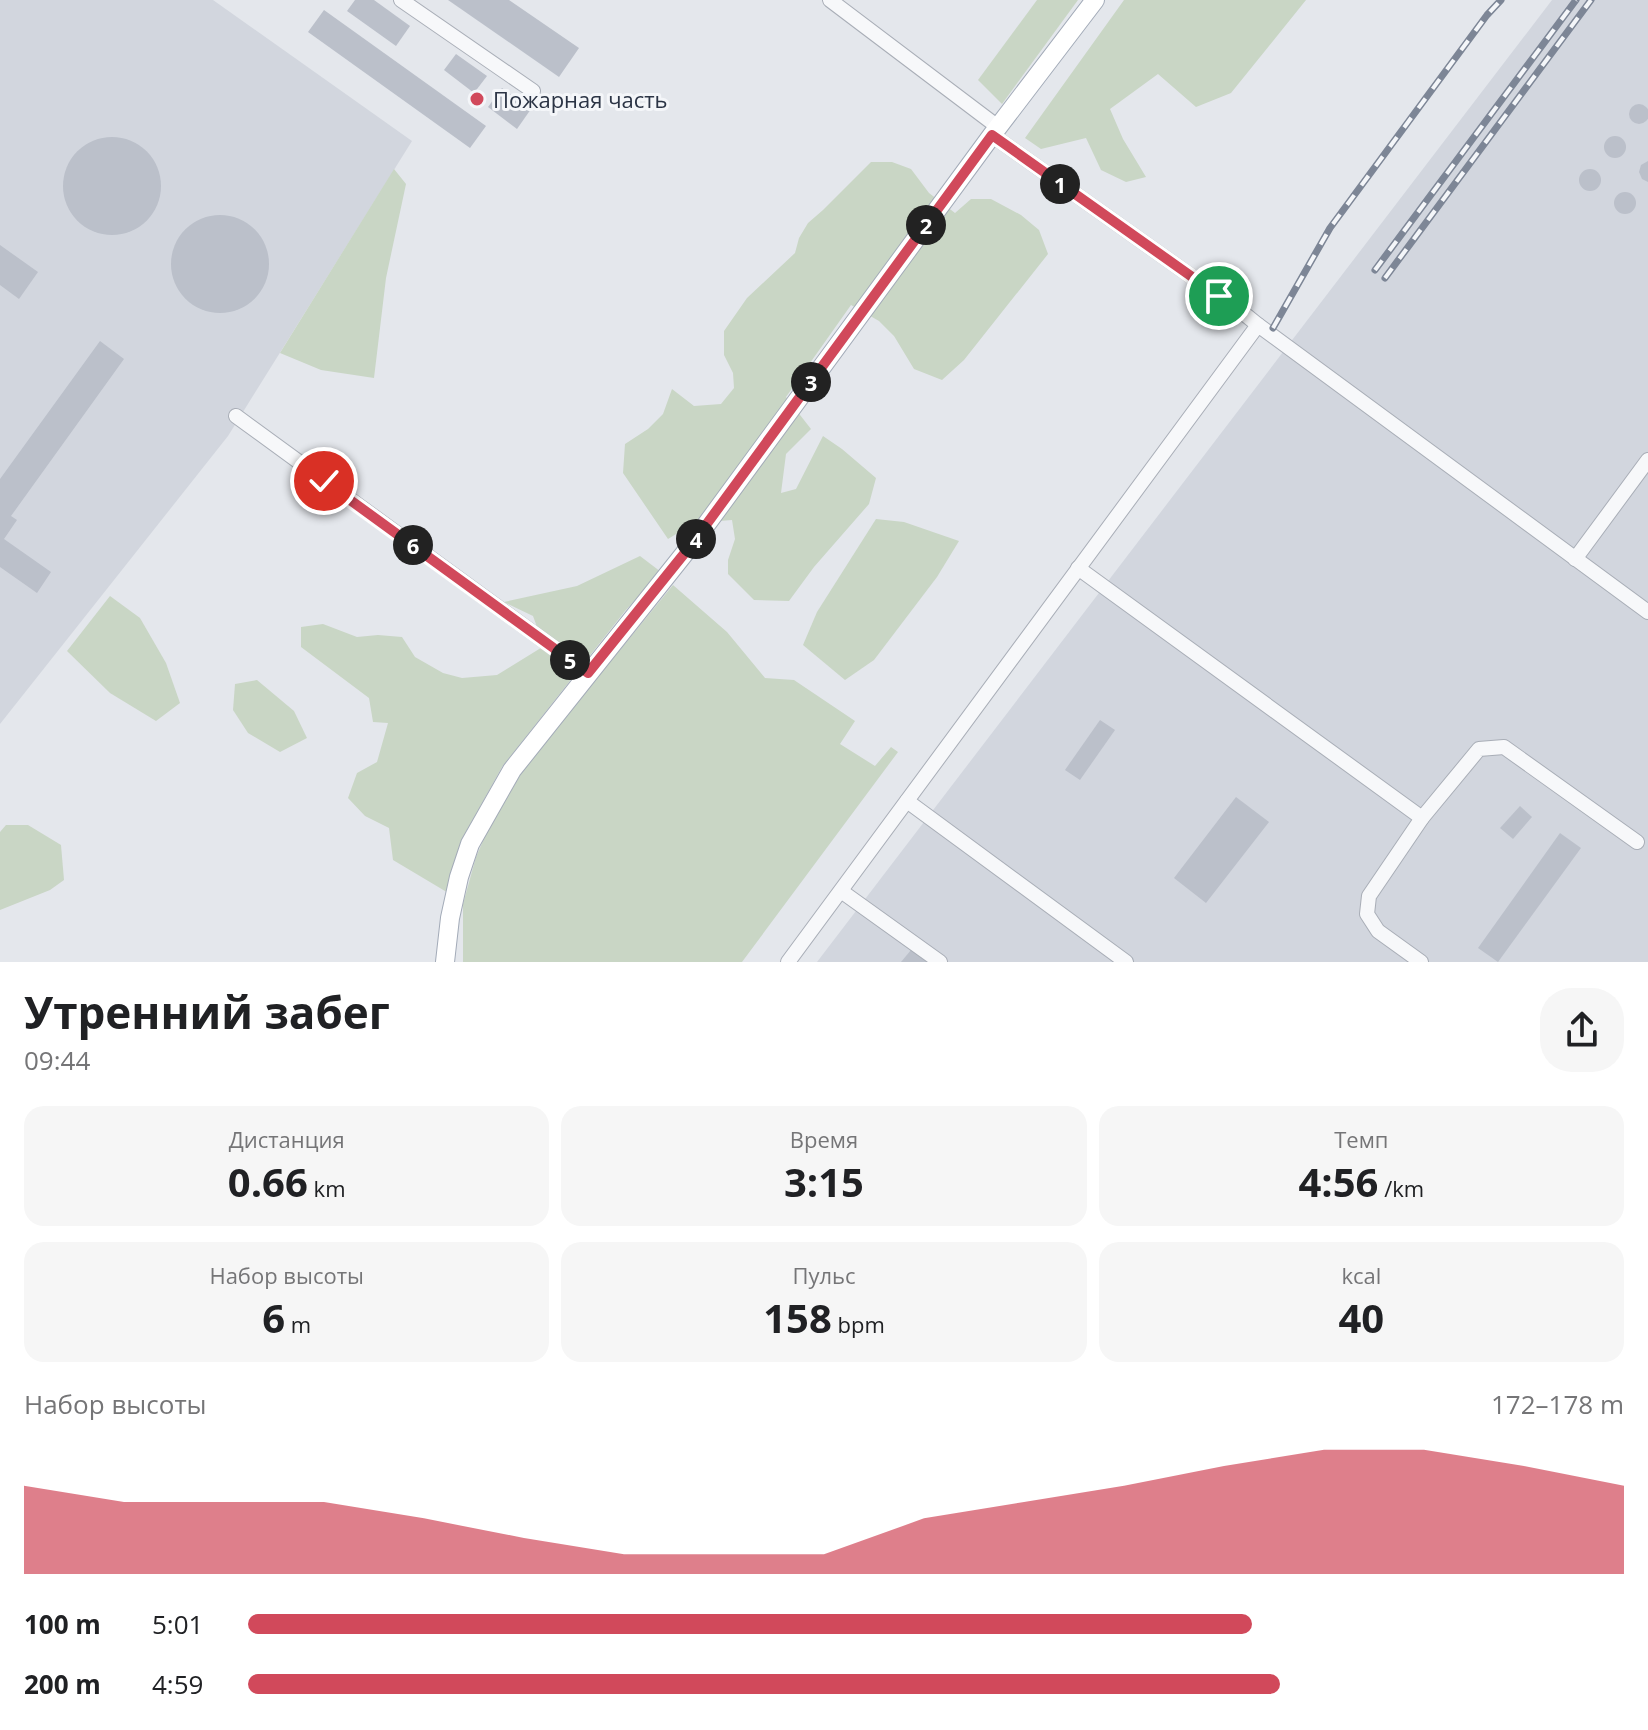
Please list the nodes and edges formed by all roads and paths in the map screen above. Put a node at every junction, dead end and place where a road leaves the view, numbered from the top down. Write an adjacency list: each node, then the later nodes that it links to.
1 (401, 0): 4 (street)
2 (830, 0): 5 (street)
3 (1095, 0): 5 (main road)
4 (533, 91)
5 (995, 131): 6 (street); 14 (main road)
6 (1219, 296)
7 (1237, 308): 8 (street)
8 (1258, 325): 11 (street); 12 (street)
9 (236, 416): 14 (street)
10 (1648, 460): 11 (street)
11 (1575, 559): 13 (street)
12 (1078, 568): 15 (street); 16 (street)
13 (1648, 612)
14 (588, 673): 19 (main road)
15 (907, 801): 18 (street); 22 (street)
16 (1422, 818): 17 (street); 23 (street)
17 (1637, 842)
18 (841, 891): 20 (street); 21 (street)
19 (445, 962)
20 (788, 962)
21 (940, 962)
22 (1126, 962)
23 (1421, 962)

